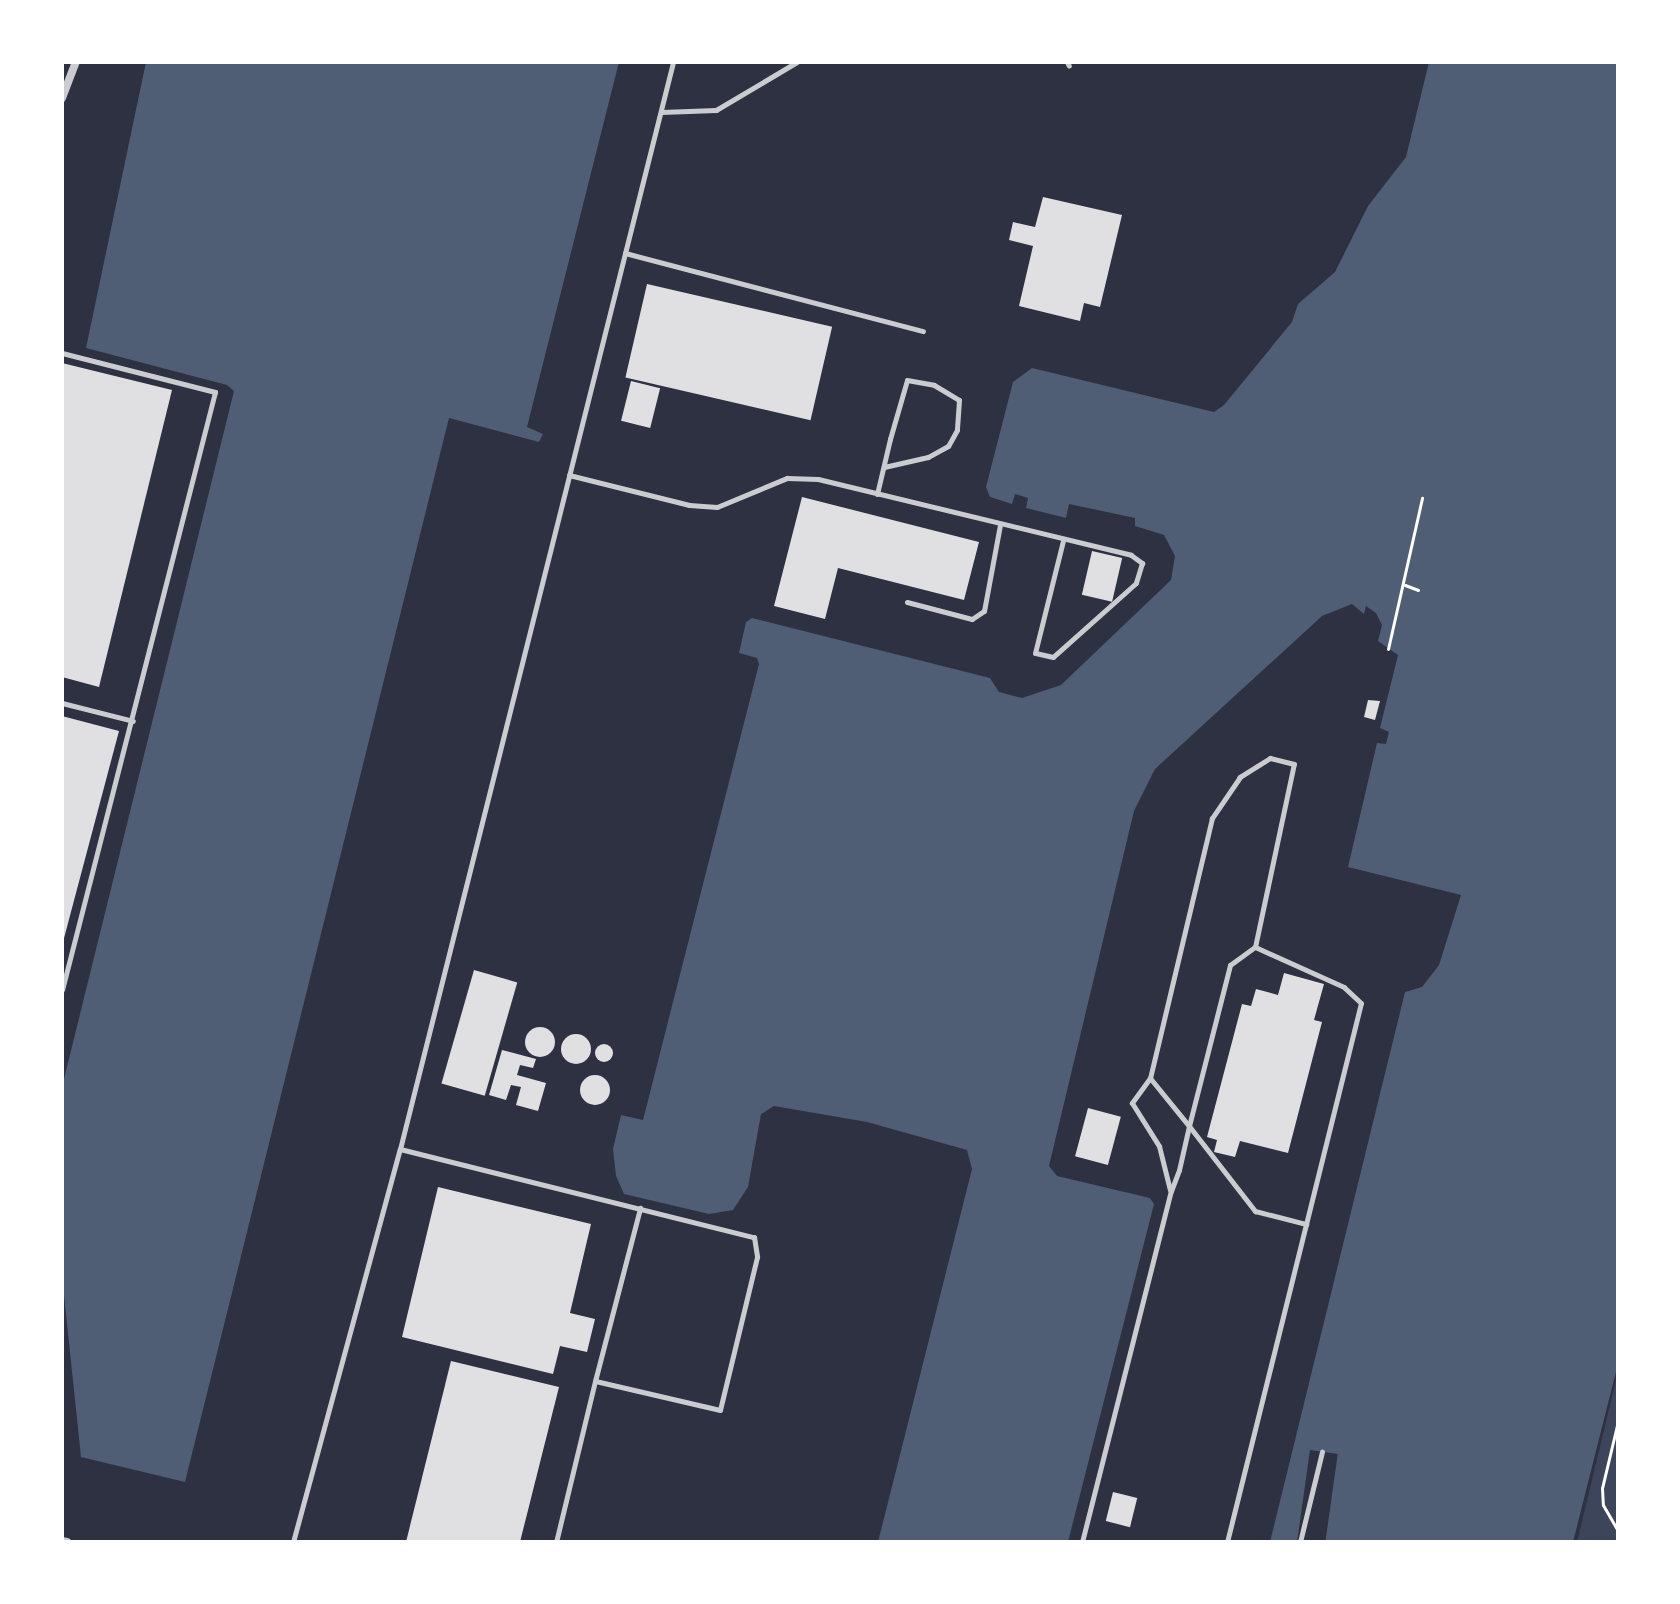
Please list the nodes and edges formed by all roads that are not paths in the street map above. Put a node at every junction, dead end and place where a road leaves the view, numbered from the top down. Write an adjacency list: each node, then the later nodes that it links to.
1 (76, 62): 4 (street)
2 (673, 62): 5 (lane)
3 (797, 62): 5 (lane)
4 (62, 98)
5 (661, 112): 6 (lane)
6 (625, 253): 7 (lane); 10 (lane)
7 (923, 331)
8 (62, 353): 16 (lane)
9 (884, 467): 9 (lane); 11 (lane)
10 (569, 475): 11 (lane); 21 (lane)
11 (877, 494): 12 (lane)
12 (1000, 525): 13 (lane); 14 (lane)
13 (1063, 541): 13 (lane)
14 (907, 602)
15 (62, 703): 16 (lane)
16 (133, 721): 18 (lane)
17 (1255, 947): 19 (lane); 20 (lane); 24 (lane)
18 (62, 990)
19 (1150, 1078): 20 (lane); 22 (lane)
20 (1189, 1126): 22 (lane); 24 (lane)
21 (400, 1149): 23 (lane); 27 (lane)
22 (1171, 1191): 29 (lane)
23 (640, 1208): 25 (lane); 25 (lane)
24 (1306, 1224): 30 (lane)
25 (595, 1381): 28 (lane)
26 (1322, 1452): 31 (lane)
27 (293, 1542)
28 (556, 1542)
29 (1082, 1542)
30 (1227, 1542)
31 (1300, 1542)

